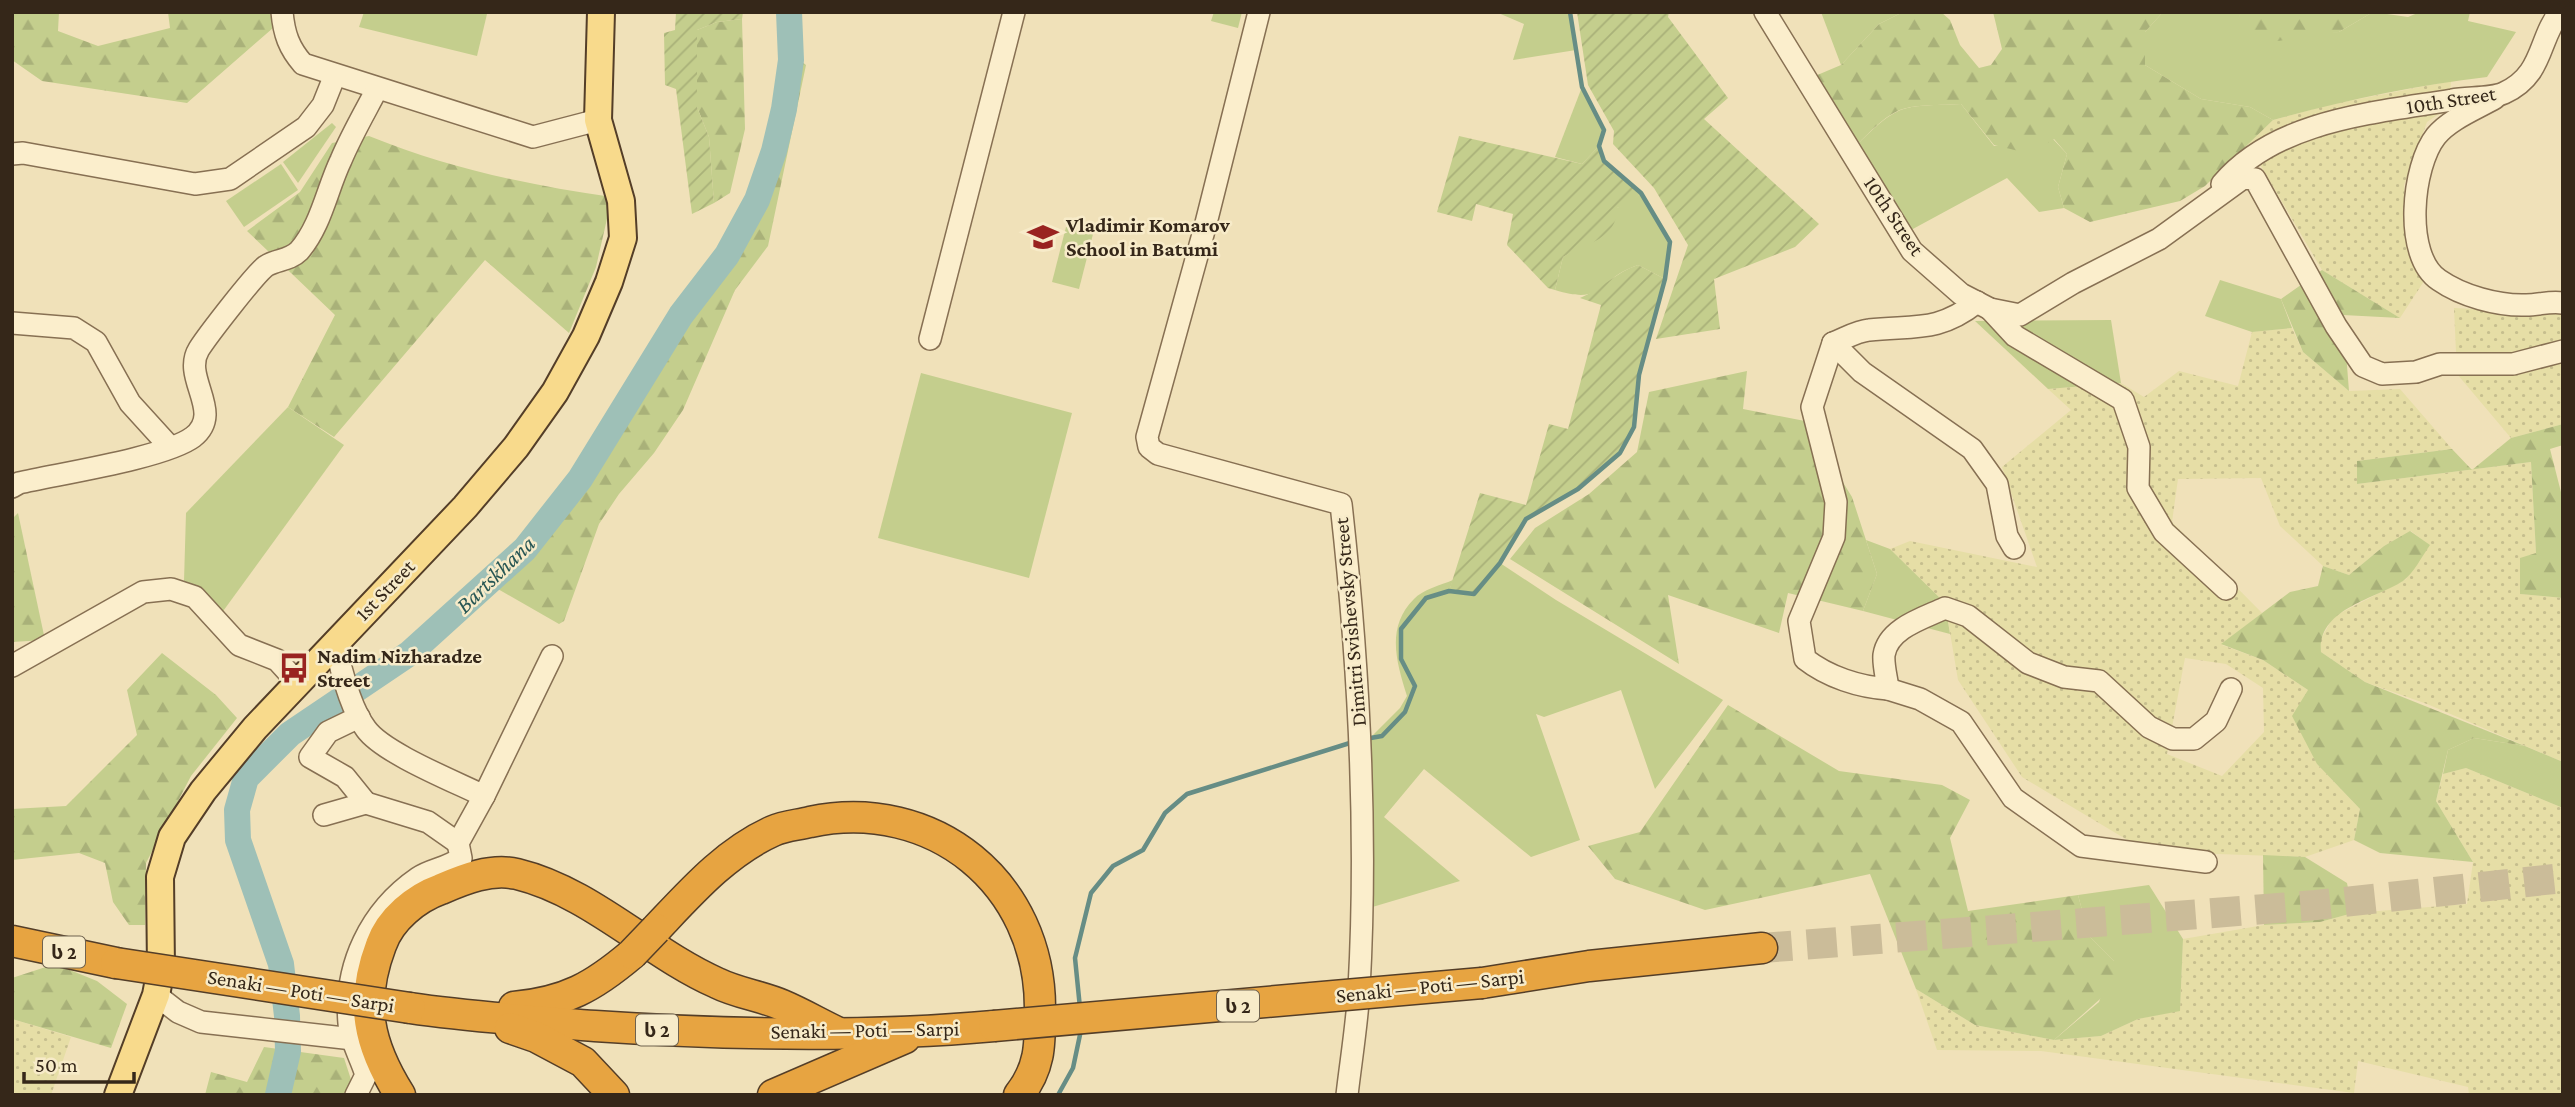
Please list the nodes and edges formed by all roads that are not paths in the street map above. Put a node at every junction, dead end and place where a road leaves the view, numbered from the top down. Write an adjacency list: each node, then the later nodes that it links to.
1 (282, 12): 7 (street)
2 (601, 12): 10 (main road)
3 (1014, 12): 16 (street)
4 (1259, 12): 49 (street, Dimitri Svishevsky Street)
5 (1765, 12): 14 (street, 10th Street)
6 (2560, 12): 9 (street, 10th Street)
7 (335, 75): 8 (street); 11 (street)
8 (377, 89): 10 (street); 19 (street)
9 (2503, 94): 12 (street, 10th Street); 13 (street)
10 (598, 120): 23 (main road, 1st Street)
11 (12, 154)
12 (2203, 208): 14 (street, 10th Street); 18 (street)
13 (2563, 303)
14 (1984, 306): 17 (street); 22 (street)
15 (12, 323): 19 (street)
16 (930, 339)
17 (1833, 343): 21 (street); 27 (street)
18 (2563, 351)
19 (170, 447): 20 (street)
20 (12, 487)
21 (2014, 548)
22 (2227, 589)
23 (338, 654): 26 (main road, 1st Street); 29 (street)
24 (552, 656): 30 (street)
25 (12, 666): 26 (street)
26 (297, 682): 37 (main road, 1st Street)
27 (1888, 689): 28 (street); 34 (street)
28 (2231, 690)
29 (358, 713): 30 (street); 31 (street)
30 (484, 796): 33 (street)
31 (366, 803): 32 (street); 33 (street)
32 (324, 814)
33 (458, 843): 42 (street)
34 (2206, 862)
35 (12, 942): 38 (highway, Senaki — Poti — Sarpi / ს 2, bridge)
36 (1762, 948): 41 (highway, Senaki — Poti — Sarpi / ს 2, bridge)
37 (156, 995): 42 (street); 43 (main road, 1st Street)
38 (439, 1012): 39 (highway, Senaki — Poti — Sarpi / ს 2); 48 (highway, bridge)
39 (476, 1017): 40 (highway, Senaki — Poti — Sarpi / ს 2); 46 (highway)
40 (839, 1033): 41 (highway, Senaki — Poti — Sarpi / ს 2); 45 (highway)
41 (915, 1033): 47 (highway)
42 (354, 1039): 44 (street)
43 (118, 1095)
44 (356, 1095)
45 (400, 1095)
46 (614, 1095)
47 (773, 1095)
48 (1020, 1095)
49 (1347, 1095)

